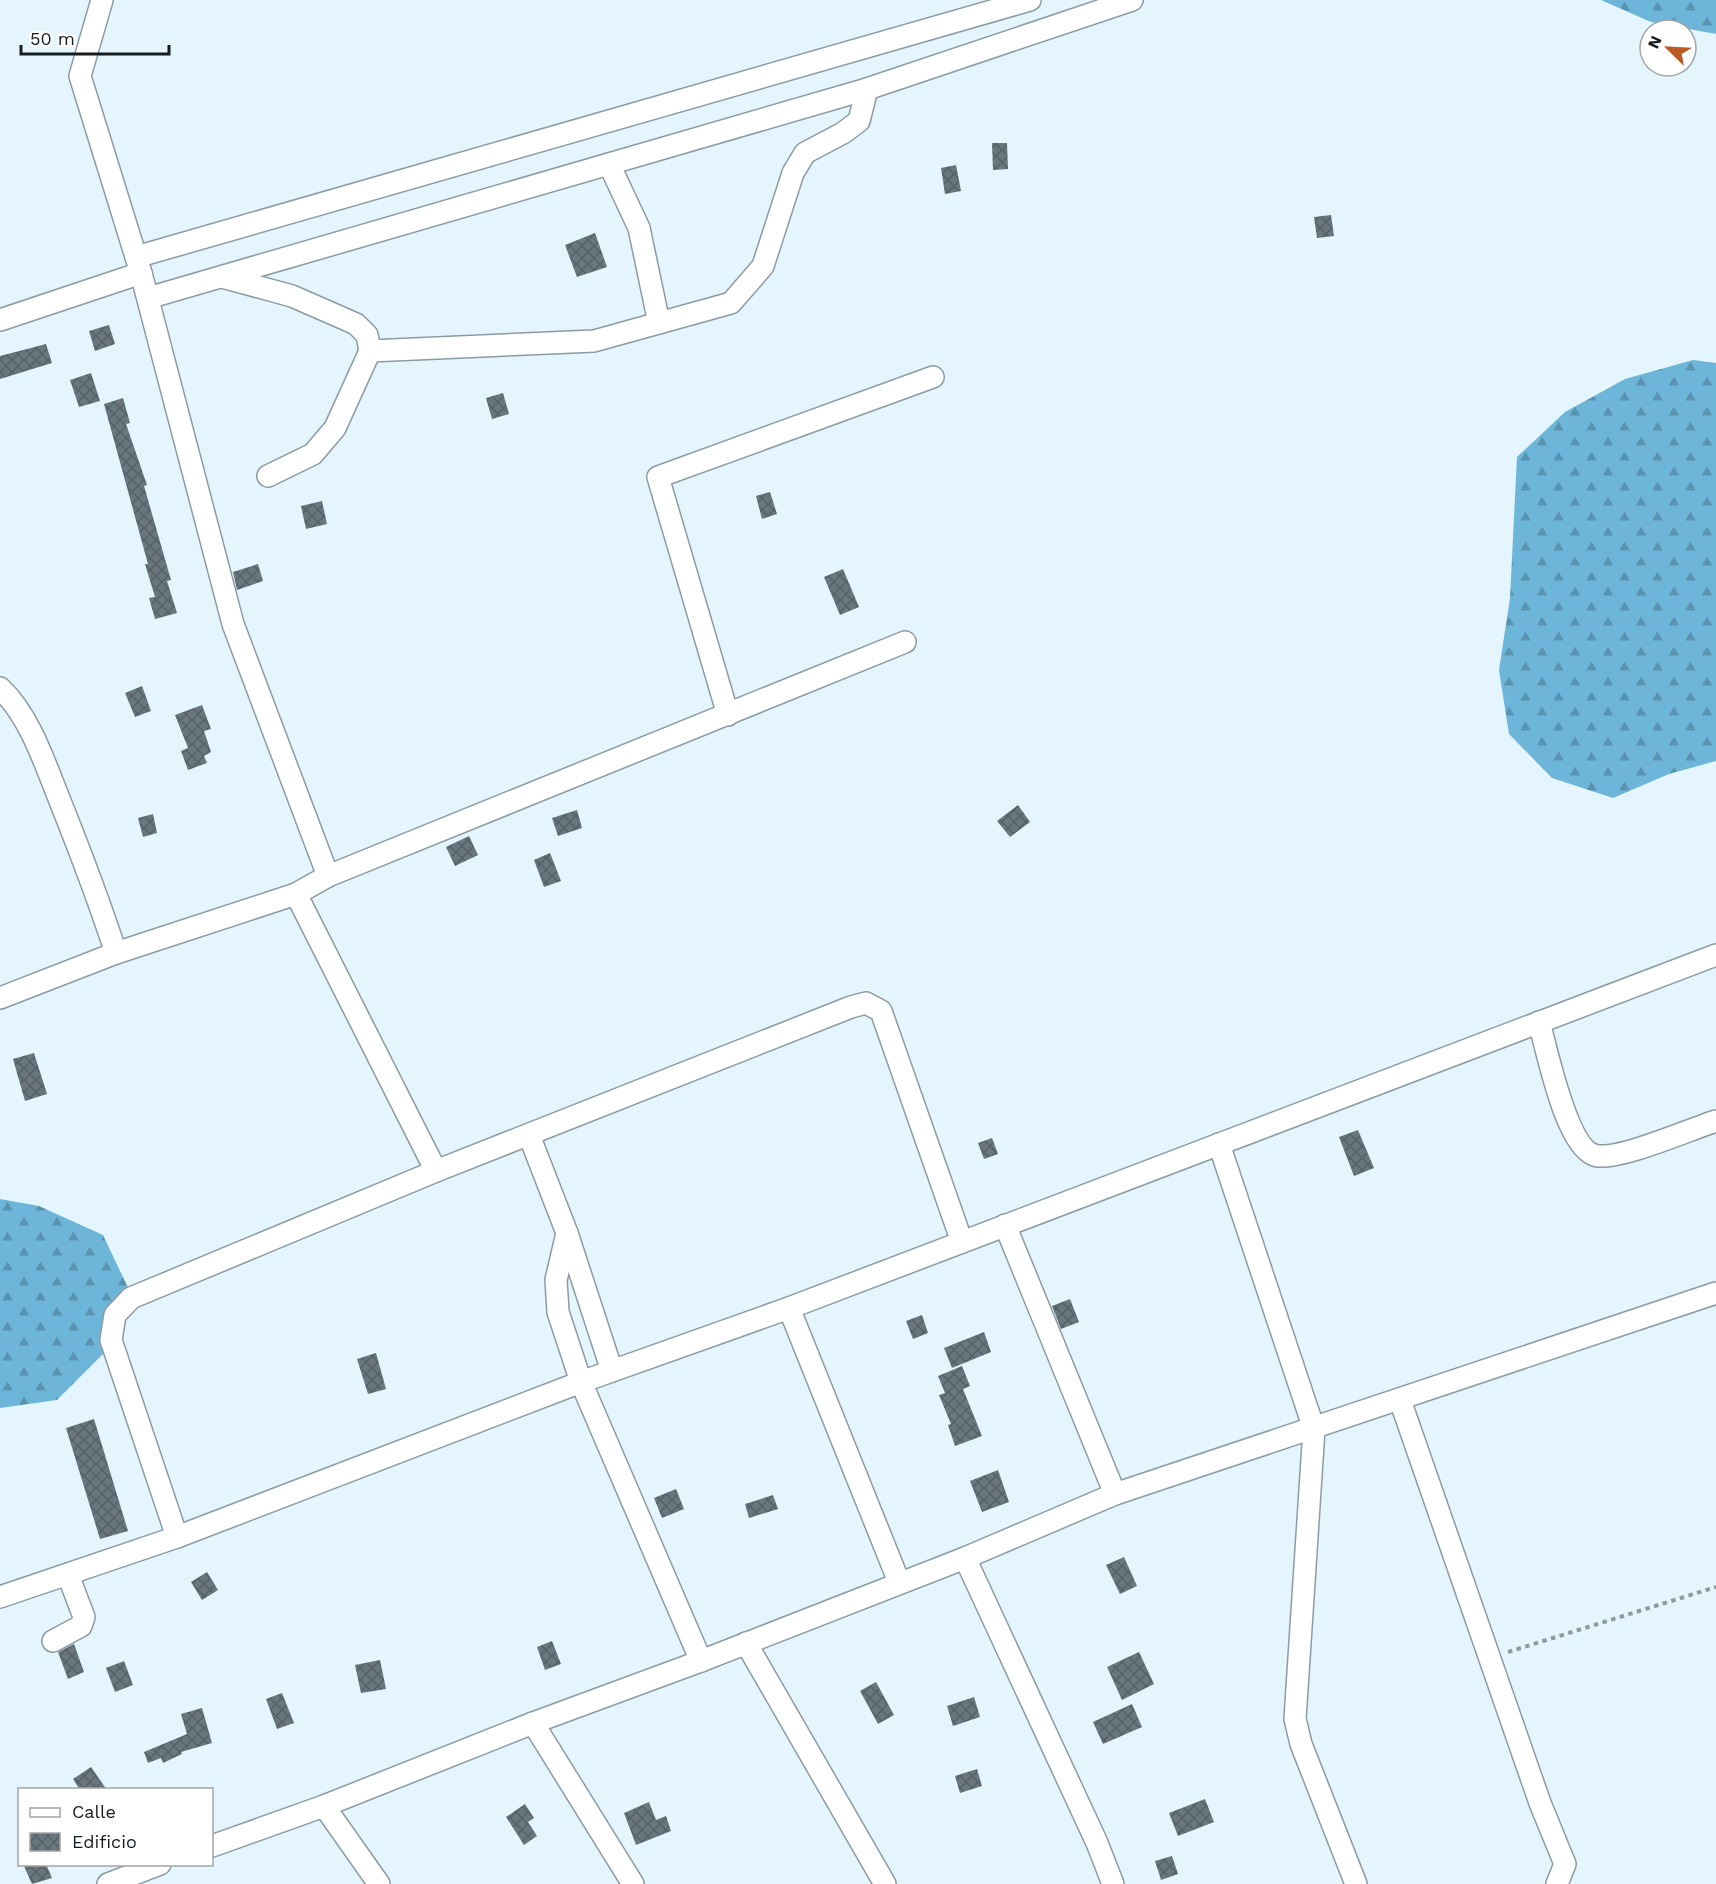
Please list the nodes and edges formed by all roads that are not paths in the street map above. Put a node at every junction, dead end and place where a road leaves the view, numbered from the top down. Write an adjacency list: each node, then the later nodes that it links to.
1 (102, 0): 6 (street)
2 (1030, 0): 6 (street)
3 (1132, 0): 4 (street)
4 (867, 89): 5 (street); 10 (street)
5 (609, 164): 7 (street); 10 (street)
6 (139, 265): 8 (street); 9 (street)
7 (221, 277): 8 (street); 11 (street)
8 (148, 298): 17 (street)
9 (0, 320)
10 (659, 324): 11 (street)
11 (370, 351): 13 (street)
12 (933, 376): 16 (street)
13 (267, 476)
14 (905, 642): 16 (street)
15 (0, 688): 19 (street)
16 (728, 715): 17 (street)
17 (328, 876): 18 (street)
18 (296, 894): 19 (street); 26 (street)
19 (116, 953): 21 (street)
20 (1716, 955): 22 (street)
21 (0, 999)
22 (1539, 1022): 23 (street); 25 (street)
23 (1716, 1121)
24 (529, 1135): 26 (street); 28 (street); 29 (street)
25 (1219, 1144): 27 (street); 35 (street)
26 (436, 1171): 37 (street)
27 (1005, 1225): 29 (street); 36 (street)
28 (567, 1233): 32 (street); 33 (street)
29 (962, 1242): 31 (street)
30 (1716, 1293): 34 (street)
31 (789, 1308): 32 (street); 40 (street)
32 (612, 1371): 33 (street)
33 (581, 1382): 37 (street); 44 (street)
34 (1400, 1400): 35 (street); 55 (street)
35 (1314, 1429): 36 (street); 54 (street)
36 (1115, 1494): 38 (street)
37 (177, 1537): 39 (street)
38 (964, 1558): 40 (street); 53 (street)
39 (68, 1575): 41 (street); 42 (street)
40 (899, 1582): 43 (street)
41 (0, 1597)
42 (53, 1641)
43 (746, 1643): 44 (street); 52 (street)
44 (701, 1661): 45 (street)
45 (534, 1723): 46 (street); 51 (street)
46 (324, 1806): 47 (street); 50 (street)
47 (213, 1846)
48 (155, 1866): 49 (street)
49 (115, 1883)
50 (379, 1884)
51 (633, 1884)
52 (885, 1884)
53 (1113, 1884)
54 (1356, 1884)
55 (1557, 1884)

